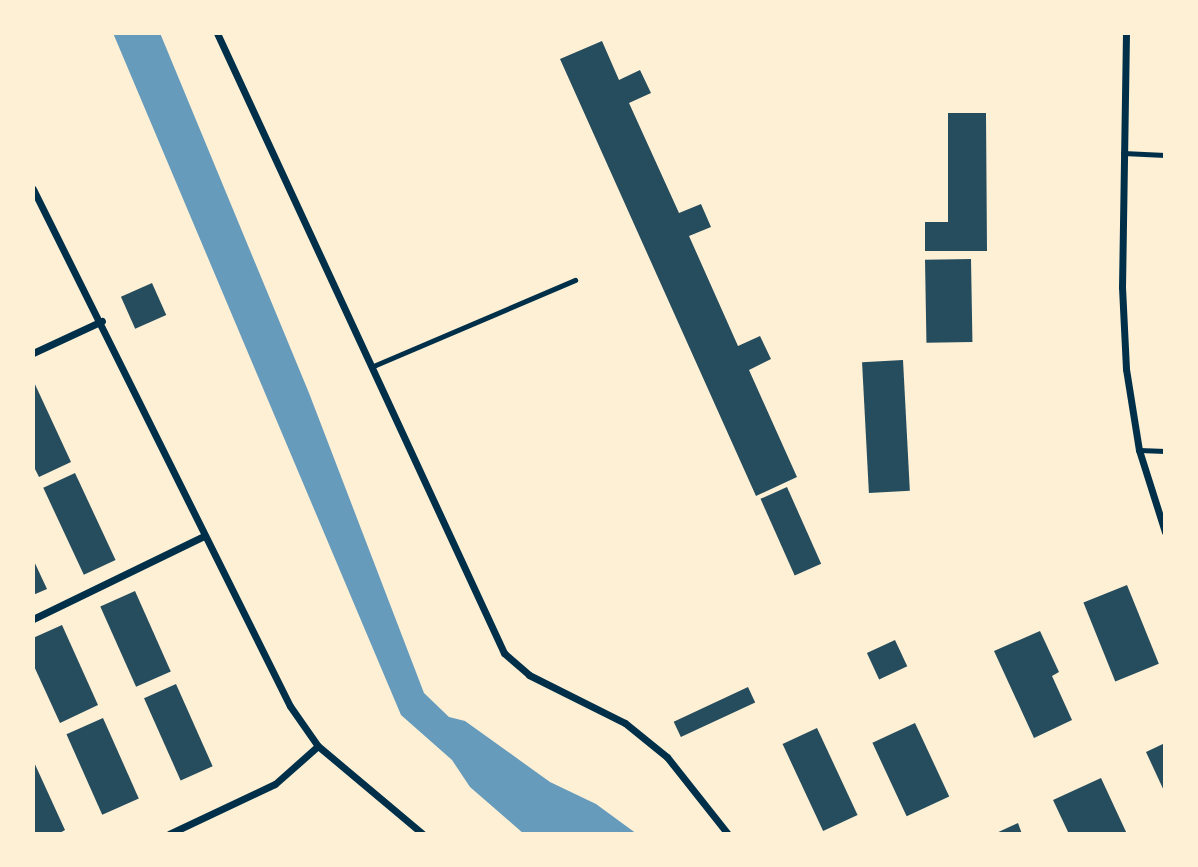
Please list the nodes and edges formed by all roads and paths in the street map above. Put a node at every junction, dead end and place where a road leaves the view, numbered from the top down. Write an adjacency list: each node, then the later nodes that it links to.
1 (217, 33): 9 (street)
2 (1126, 33): 3 (street)
3 (1123, 153): 4 (lane); 10 (street)
4 (1165, 155)
5 (33, 189): 7 (street)
6 (575, 280): 9 (lane)
7 (102, 321): 8 (street); 13 (street)
8 (33, 353)
9 (371, 367): 18 (street)
10 (1139, 450): 11 (lane); 12 (street)
11 (1165, 451)
12 (1165, 532)
13 (204, 536): 14 (street); 15 (street)
14 (33, 619)
15 (318, 746): 16 (street); 17 (street)
16 (169, 834)
17 (423, 834)
18 (728, 834)

